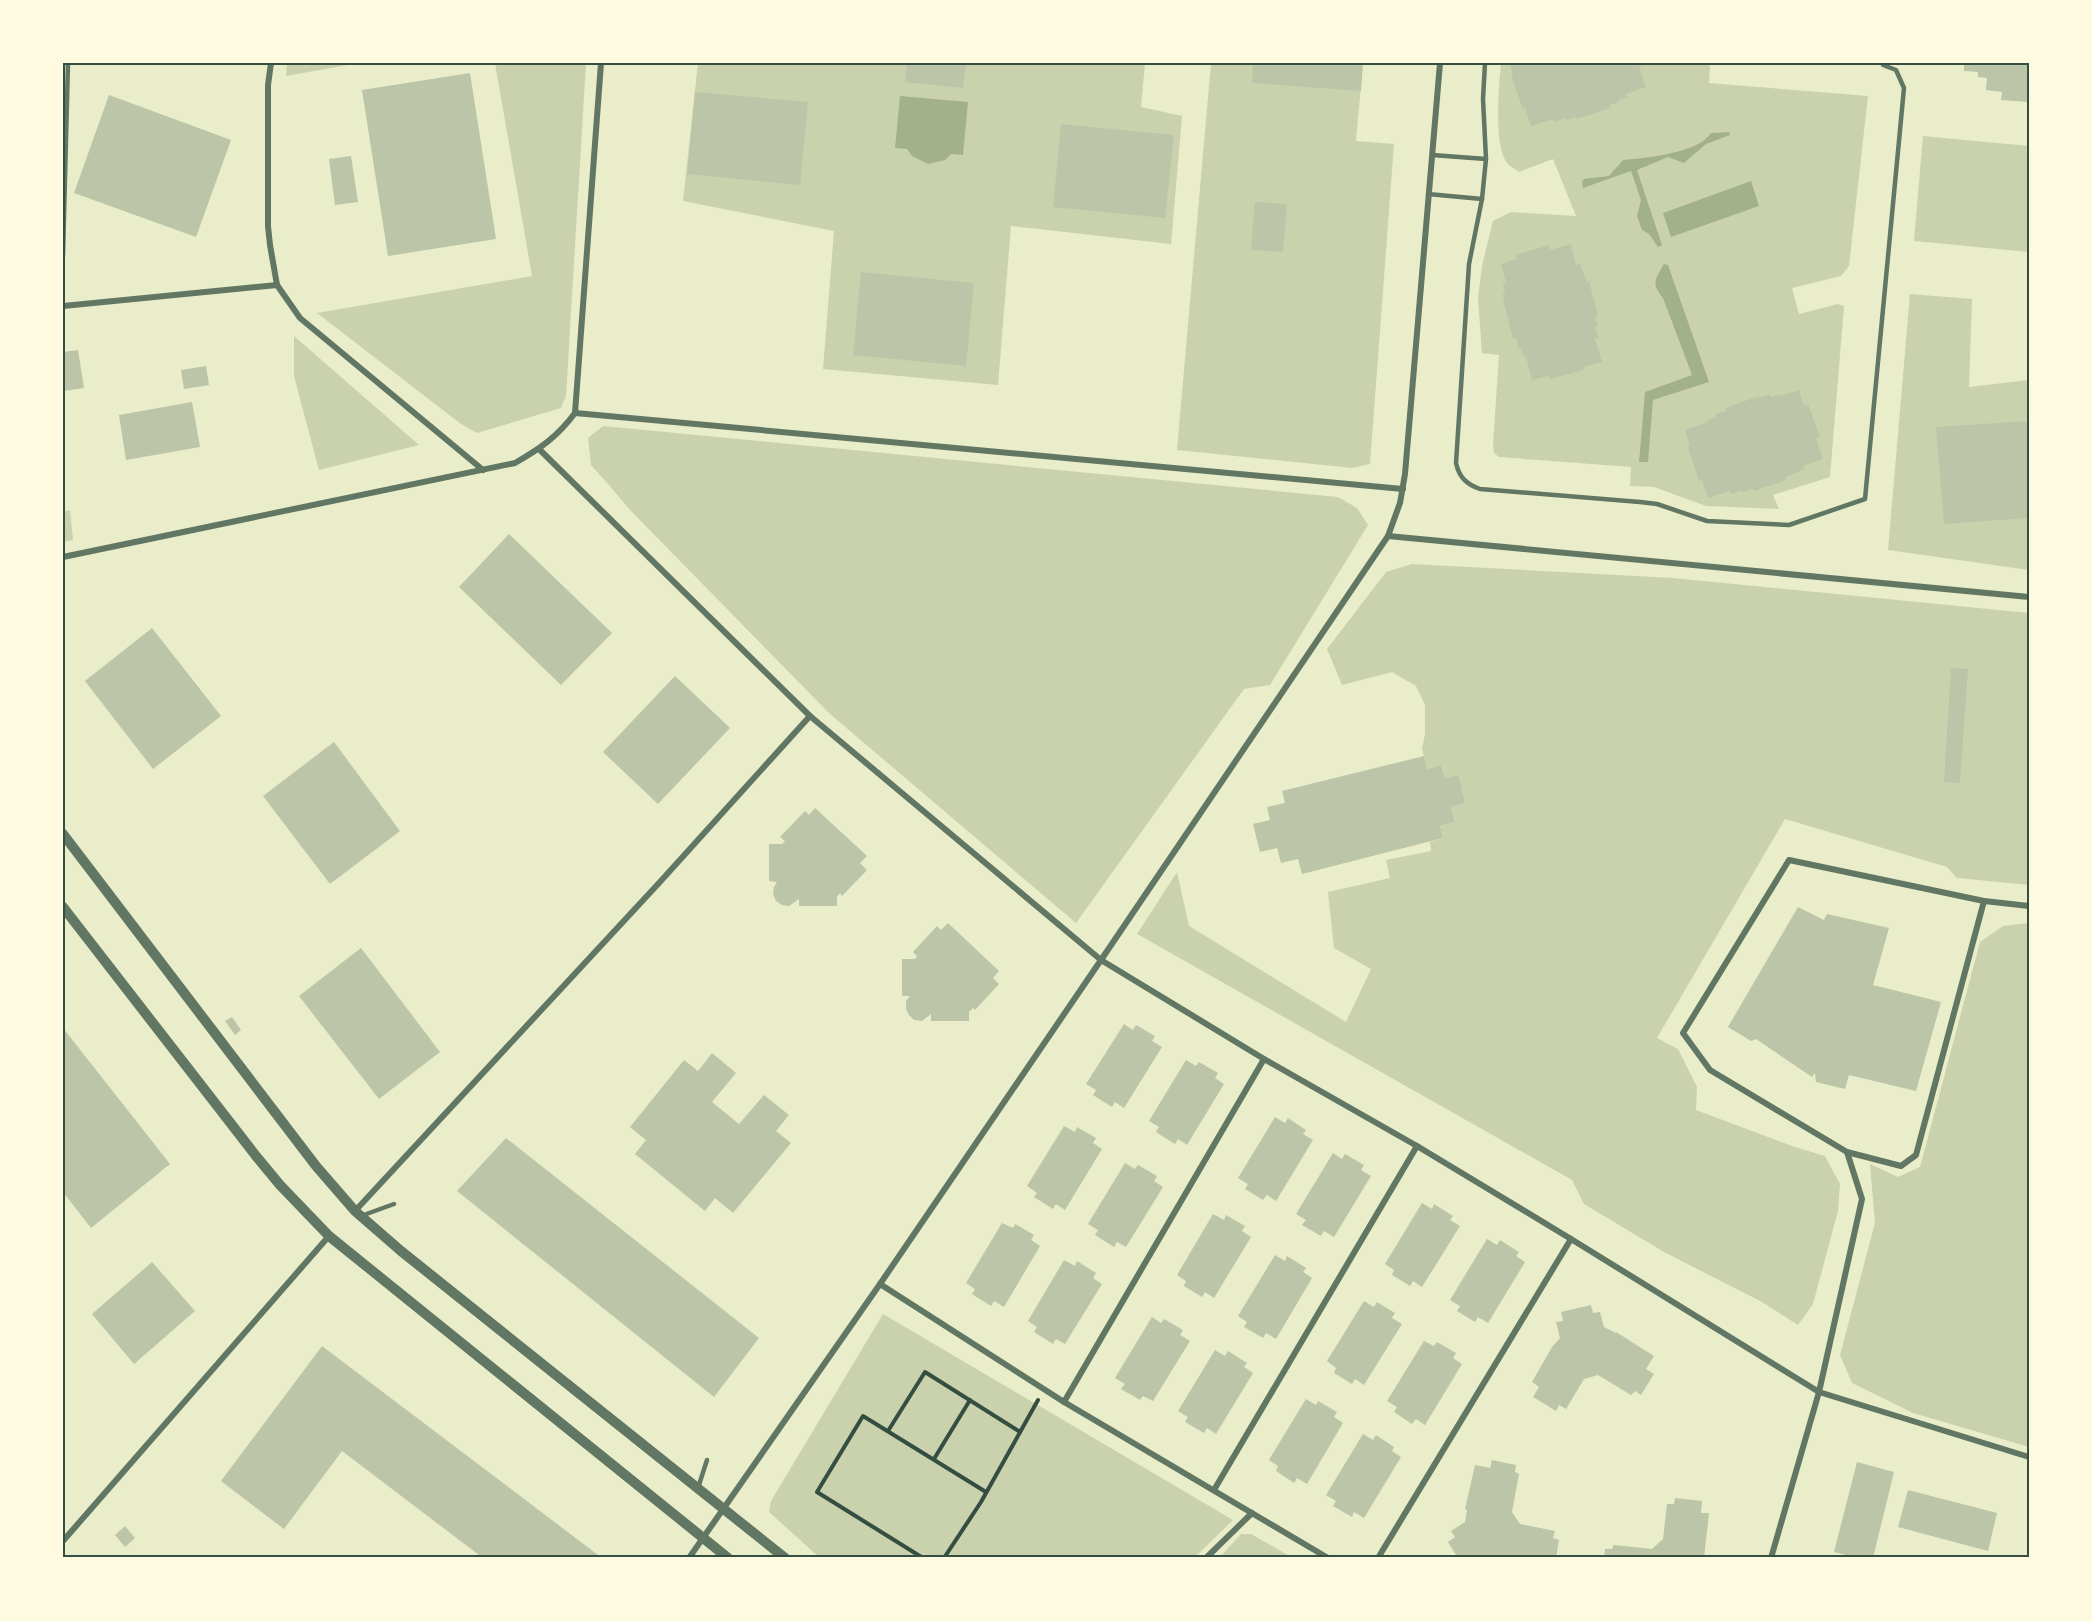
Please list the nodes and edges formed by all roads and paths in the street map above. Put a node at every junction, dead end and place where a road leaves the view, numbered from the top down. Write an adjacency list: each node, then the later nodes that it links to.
1 (68, 63): 11 (lane)
2 (271, 63): 12 (street)
3 (601, 63): 14 (street)
4 (1440, 63): 7 (street)
5 (1485, 63): 8 (lane)
6 (1883, 63): 10 (lane)
7 (1432, 155): 8 (lane); 9 (street)
8 (1486, 159): 10 (lane)
9 (1428, 194): 10 (lane); 17 (street)
10 (1482, 199)
11 (63, 255)
12 (277, 285): 13 (street); 16 (street)
13 (63, 306)
14 (575, 413): 15 (street); 17 (street)
15 (539, 449): 16 (street); 21 (street)
16 (483, 470): 19 (street)
17 (1403, 489): 18 (street)
18 (1388, 536): 20 (street); 26 (street)
19 (63, 557)
20 (2029, 597)
21 (810, 716): 26 (street); 31 (street)
22 (63, 834): 31 (street)
23 (1984, 901): 24 (street); 29 (street); 29 (street)
24 (2029, 906)
25 (63, 907): 32 (street)
26 (1101, 960): 27 (street); 34 (street)
27 (1264, 1059): 28 (street); 38 (street)
28 (1417, 1146): 33 (street); 45 (street)
29 (1847, 1152): 36 (street)
30 (394, 1204): 31 (lane)
31 (358, 1213): 44 (street)
32 (329, 1236): 49 (street); 50 (street)
33 (1571, 1239): 36 (street); 58 (street)
34 (880, 1284): 35 (street); 47 (street)
35 (1045, 1389): 38 (street); 40 (path)
36 (1819, 1392): 41 (street); 59 (street)
37 (970, 1400): 39 (path); 40 (path); 43 (path)
38 (1064, 1402): 45 (street)
39 (888, 1431): 43 (path); 54 (path)
40 (1020, 1432): 46 (path)
41 (2029, 1457)
42 (707, 1460): 44 (lane)
43 (934, 1460): 46 (path)
44 (698, 1488): 47 (street)
45 (1214, 1490): 48 (street)
46 (986, 1492): 55 (path)
47 (723, 1509): 49 (street); 53 (street)
48 (1252, 1513): 56 (street); 57 (street)
49 (704, 1537): 51 (street); 52 (street)
50 (63, 1541)
51 (689, 1558)
52 (728, 1558)
53 (785, 1558)
54 (922, 1558)
55 (944, 1558)
56 (1206, 1558)
57 (1328, 1558)
58 (1378, 1558)
59 (1771, 1558)

